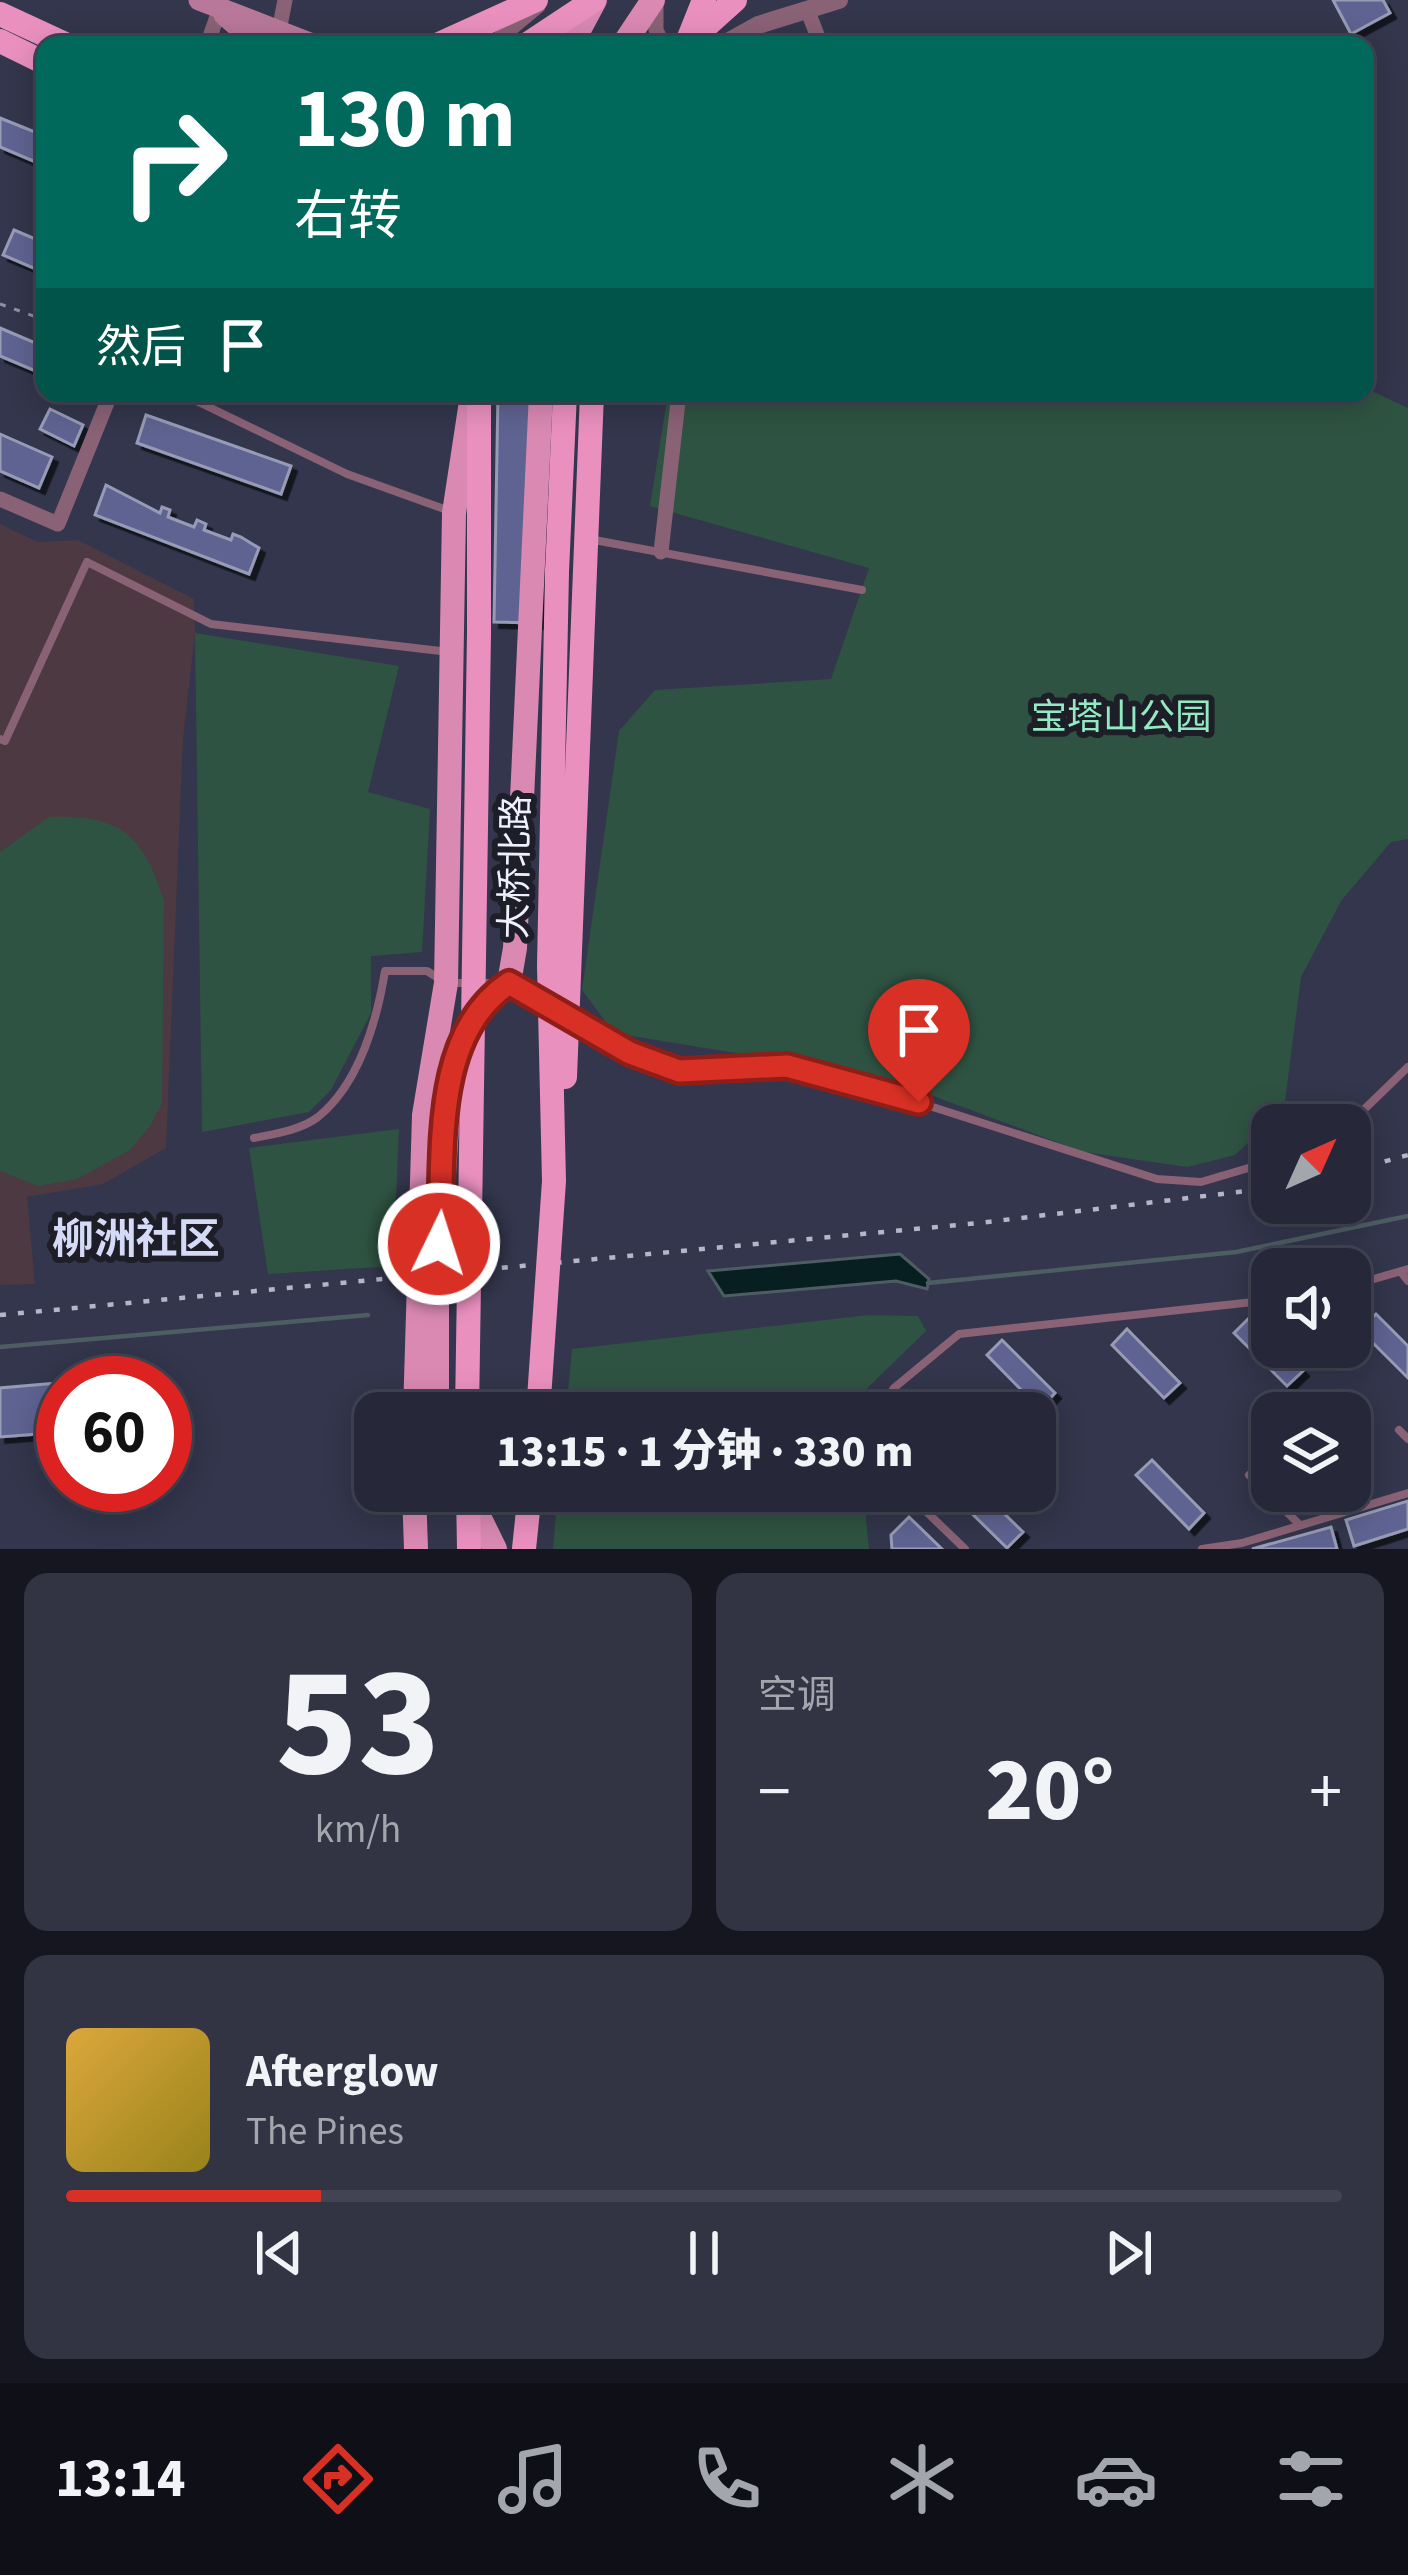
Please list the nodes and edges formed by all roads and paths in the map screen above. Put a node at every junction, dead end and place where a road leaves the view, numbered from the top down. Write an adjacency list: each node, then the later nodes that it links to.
1 (284, 0): 11 (street)
2 (540, 0): 16 (highway); 17 (street)
3 (654, 0): 21 (main road); 22 (street)
4 (704, 0): 23 (highway, bridge)
5 (735, 0): 24 (highway)
6 (839, 0): 9 (street)
7 (594, 2): 18 (highway); 19 (highway); 20 (main road)
8 (209, 5): 11 (main road); 13 (street); 14 (main road)
9 (807, 9): 25 (street); 26 (street)
10 (0, 14): 12 (highway)
11 (279, 31): 15 (main road)
12 (48, 36)
13 (207, 36)
14 (248, 36)
15 (292, 36)
16 (458, 36)
17 (501, 36)
18 (540, 36)
19 (561, 36)
20 (576, 36)
21 (629, 36)
22 (659, 36)
23 (689, 36)
24 (695, 36)
25 (738, 36)
26 (818, 36)
27 (0, 41): 28 (highway)
28 (36, 59)
29 (0, 304): 30 (path)
30 (36, 317)
31 (107, 402): 39 (street)
32 (199, 402): 40 (lane)
33 (474, 402): 40 (main road)
34 (476, 402): 59 (highway, 大桥北路, bridge)
35 (541, 402): 47 (main road)
36 (565, 402): 41 (highway, 大桥北路)
37 (592, 402): 52 (highway, bridge)
38 (678, 402): 42 (street)
39 (0, 499)
40 (454, 513): 44 (main road)
41 (558, 534): 42 (lane); 52 (highway, 大桥北路, bridge)
42 (662, 553): 43 (lane)
43 (862, 590)
44 (451, 652): 45 (lane); 46 (main road)
45 (0, 739)
46 (446, 983): 47 (lane); 50 (lane); 57 (main road)
47 (509, 983): 51 (lane); 58 (main road)
48 (1408, 1067): 49 (lane)
49 (1370, 1104)
50 (254, 1138)
51 (1251, 1166)
52 (554, 1180): 60 (highway, 大桥北路, bridge)
53 (1404, 1270): 54 (lane); 55 (lane)
54 (1371, 1280)
55 (1408, 1281)
56 (1251, 1302): 61 (lane)
57 (416, 1392)
58 (437, 1392)
59 (467, 1392)
60 (539, 1392)
61 (891, 1392)
62 (1399, 1430): 63 (lane)
63 (1408, 1439)
64 (1249, 1475): 71 (lane)
65 (1408, 1493): 71 (lane)
66 (415, 1512): 72 (main road)
67 (468, 1512): 73 (highway, bridge)
68 (477, 1512): 74 (main road)
69 (528, 1512): 75 (highway)
70 (927, 1512): 76 (lane)
71 (1300, 1526): 77 (lane)
72 (416, 1549)
73 (469, 1549)
74 (495, 1549)
75 (524, 1549)
76 (965, 1549)
77 (1202, 1549)

